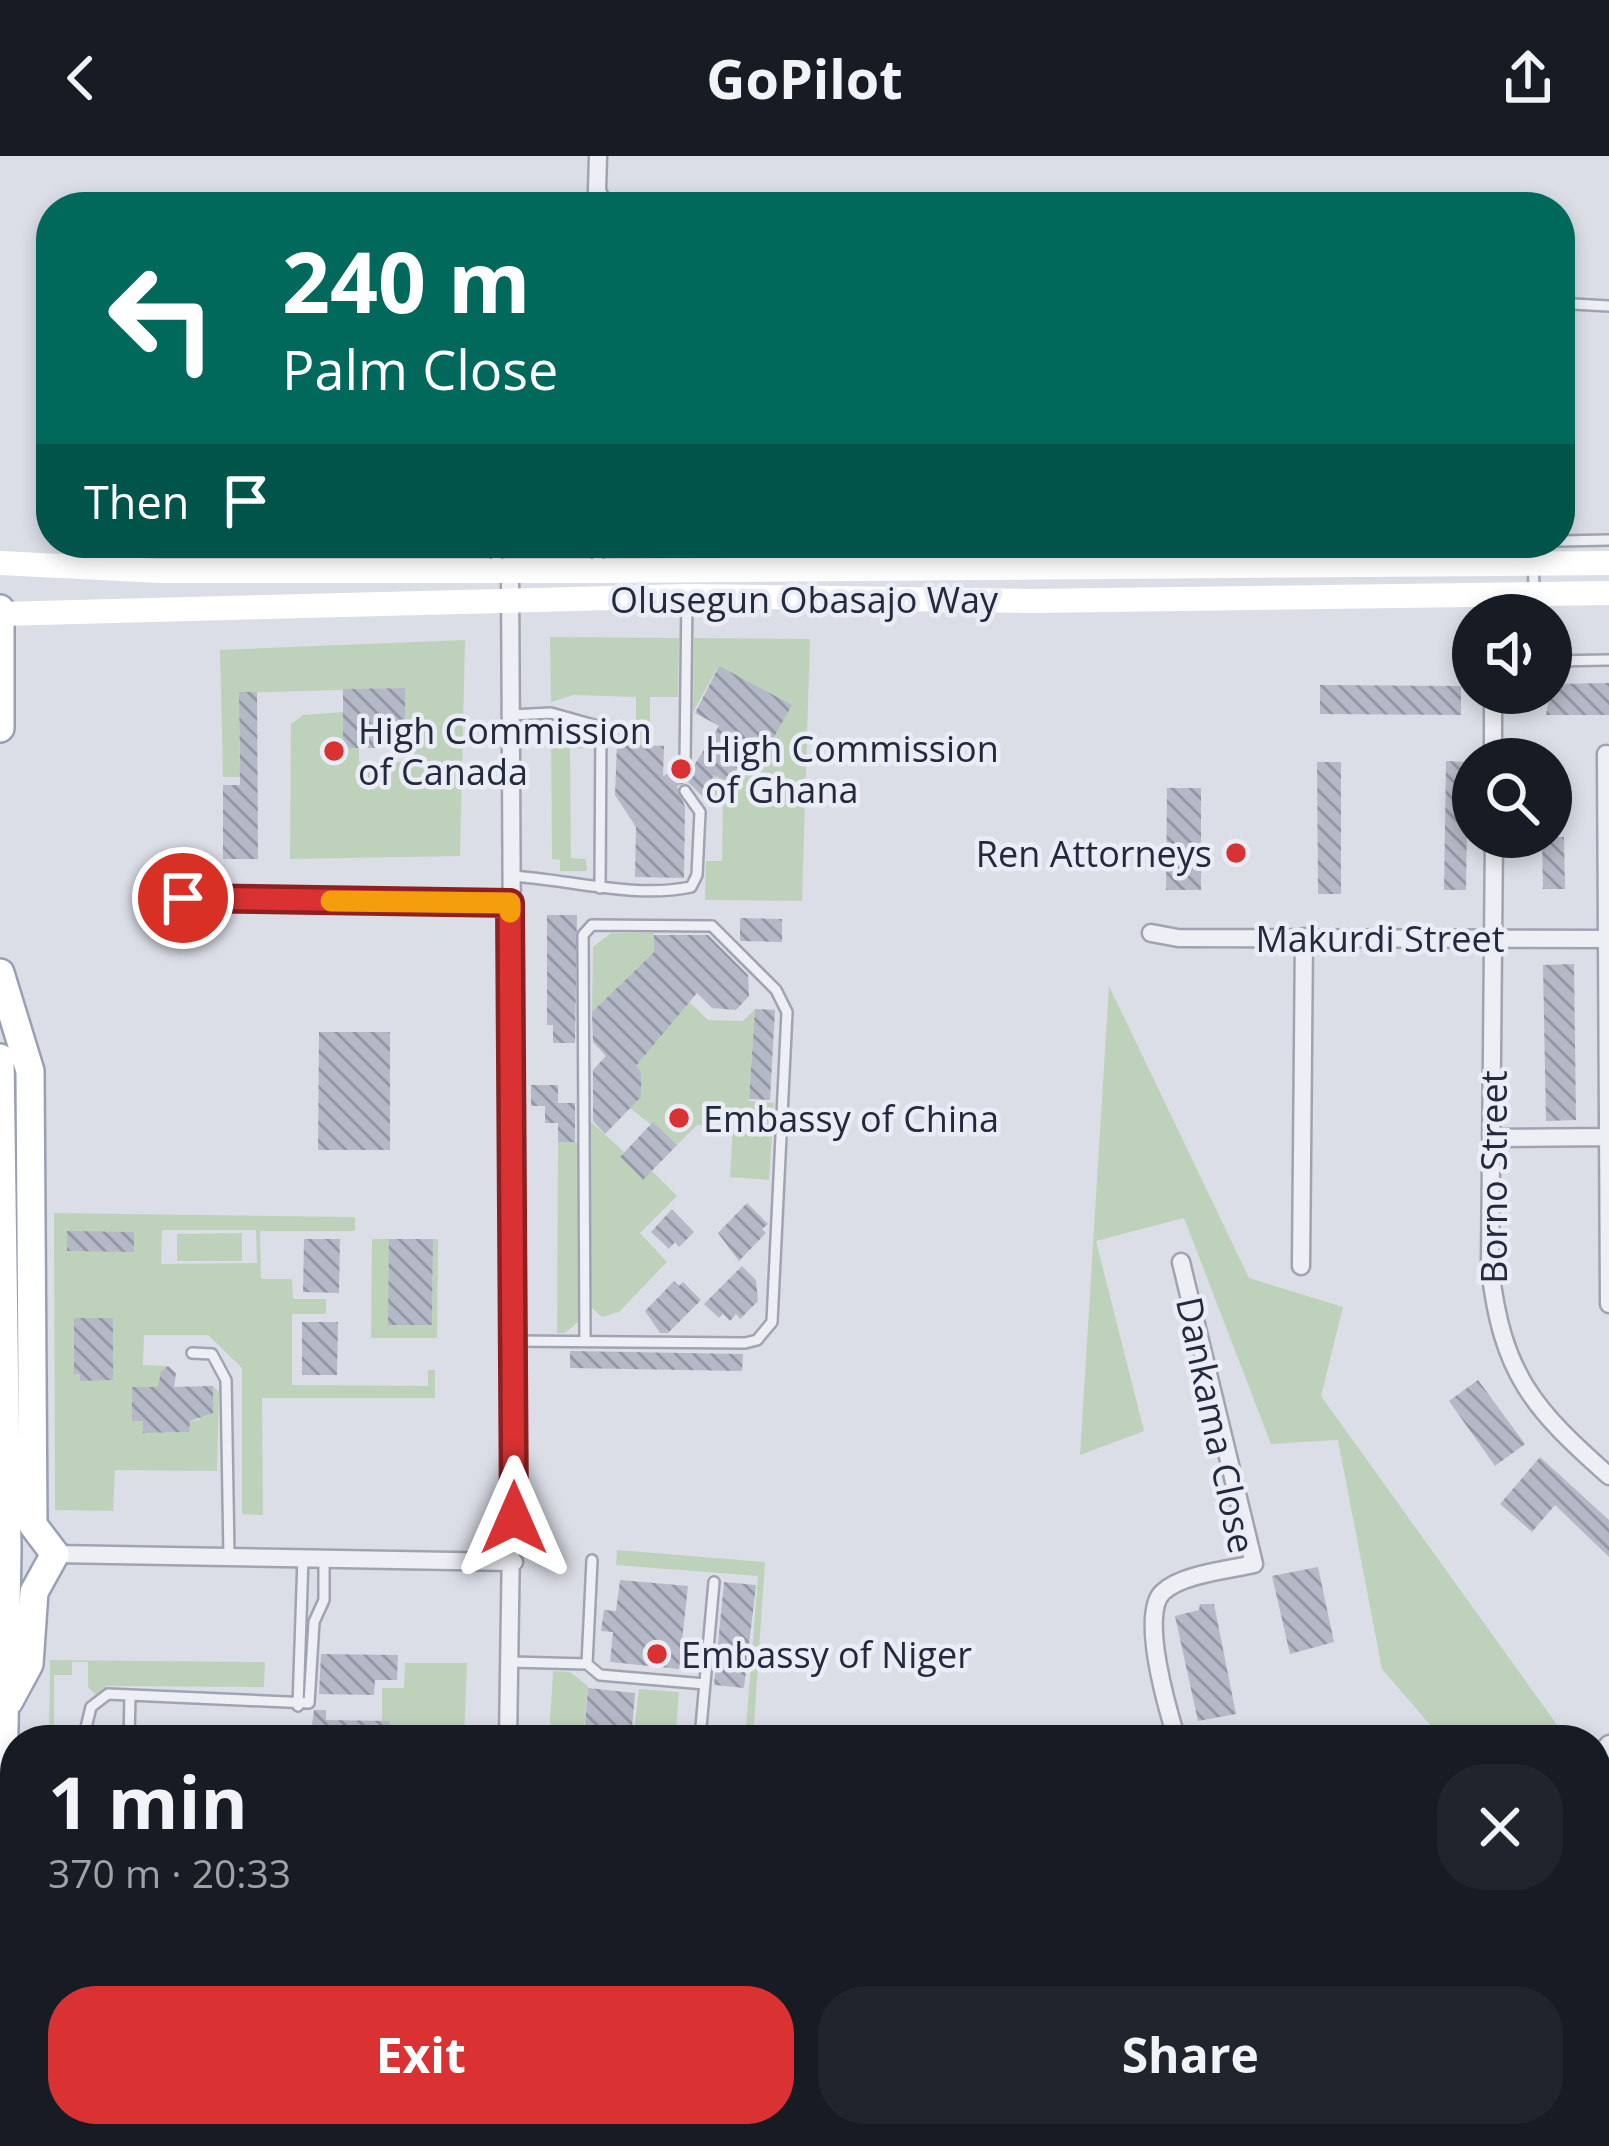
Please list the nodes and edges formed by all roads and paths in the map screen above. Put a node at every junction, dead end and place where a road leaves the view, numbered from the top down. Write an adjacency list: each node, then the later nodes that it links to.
1 (598, 156): 2 (street)
2 (598, 192)
3 (1575, 304): 4 (lane)
4 (1609, 307)
5 (1609, 540): 6 (lane)
6 (1575, 541)
7 (500, 558): 15 (lane)
8 (598, 558): 17 (lane)
9 (856, 558): 14 (main road, Olusegun Obasajo Way)
10 (1534, 558): 19 (lane)
11 (1567, 558): 13 (main road, Olusegun Obasajo Way)
12 (0, 563): 16 (main road, Olusegun Obasajo Way)
13 (1609, 563)
14 (760, 568): 17 (main road, Olusegun Obasajo Way); 22 (main road)
15 (503, 570): 16 (main road, Olusegun Obasajo Way); 17 (main road, Olusegun Obasajo Way); 23 (street)
16 (160, 571): 24 (main road)
17 (598, 571)
18 (1609, 593): 19 (main road, Olusegun Obasajo Way)
19 (1534, 594)
20 (1452, 595): 22 (main road, Olusegun Obasajo Way)
21 (687, 596): 22 (main road, Olusegun Obasajo Way); 23 (main road, Olusegun Obasajo Way); 31 (lane)
22 (758, 597)
23 (509, 600): 24 (main road, Olusegun Obasajo Way); 28 (street)
24 (160, 610): 25 (main road, Olusegun Obasajo Way)
25 (0, 613): 29 (main road)
26 (1609, 659): 27 (lane)
27 (1572, 661)
28 (510, 716): 34 (street); 35 (lane)
29 (0, 728)
30 (1606, 754): 41 (street)
31 (685, 766)
32 (685, 791): 35 (lane)
33 (1493, 858): 40 (street, Borno Street)
34 (510, 876): 35 (lane); 37 (street)
35 (600, 888)
36 (183, 898): 37 (street)
37 (510, 903): 50 (street)
38 (1151, 933): 39 (street, Makurdi Street)
39 (1304, 937): 40 (street, Makurdi Street); 48 (street)
40 (1493, 939): 41 (street, Makurdi Street); 45 (street, Borno Street)
41 (1607, 939): 44 (street)
42 (0, 973): 54 (main road)
43 (0, 1058): 46 (main road)
44 (1608, 1137): 45 (street); 49 (street)
45 (1492, 1138): 53 (street, Borno Street)
46 (0, 1230): 65 (main road)
47 (1180, 1262): 72 (street, Dankama Close)
48 (1301, 1266)
49 (1609, 1304)
50 (514, 1341): 51 (lane); 59 (street)
51 (584, 1341): 51 (lane)
52 (192, 1353): 55 (lane)
53 (1609, 1476)
54 (55, 1554): 55 (street); 65 (main road)
55 (229, 1555): 56 (street)
56 (303, 1558): 57 (street); 66 (lane)
57 (324, 1558): 59 (street); 66 (lane)
58 (592, 1560): 62 (lane)
59 (514, 1562): 61 (street)
60 (715, 1582): 63 (lane)
61 (511, 1662): 62 (lane); 70 (street)
62 (586, 1664): 63 (lane)
63 (705, 1684): 71 (lane)
64 (130, 1695): 66 (lane); 68 (lane); 69 (lane)
65 (6, 1705): 67 (main road)
66 (298, 1706)
67 (6, 1725)
68 (84, 1725)
69 (129, 1725)
70 (509, 1725)
71 (701, 1725)
72 (1174, 1725)

